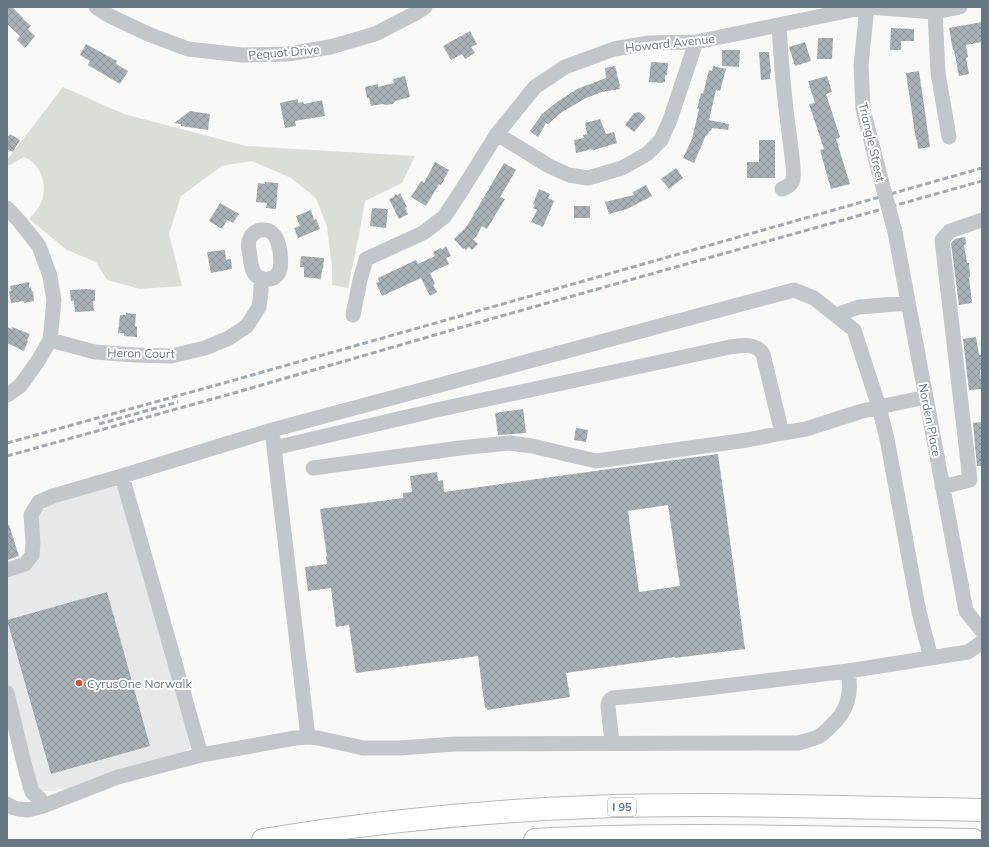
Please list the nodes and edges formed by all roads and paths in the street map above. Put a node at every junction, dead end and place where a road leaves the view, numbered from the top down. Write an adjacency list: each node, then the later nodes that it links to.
1 (96, 7): 2 (street, Pequot Drive)
2 (425, 7)
3 (867, 7): 5 (street, Howard Avenue); 6 (street, Howard Avenue); 11 (street, Triangle Street, bridge)
4 (960, 7): 5 (street, Howard Avenue)
5 (935, 12): 9 (street)
6 (779, 25): 7 (street, Howard Avenue); 10 (street)
7 (696, 42): 8 (street, Howard Avenue); 8 (street)
8 (497, 134): 16 (street, Howard Avenue)
9 (949, 137)
10 (782, 189)
11 (887, 204): 15 (street, Norden Place, bridge)
12 (7, 208): 18 (street)
13 (982, 220): 27 (street)
14 (262, 278): 18 (street, Heron Court)
15 (908, 303): 17 (street); 20 (street, Norden Place)
16 (353, 315)
17 (836, 315): 21 (street); 22 (street)
18 (50, 340): 19 (street)
19 (7, 395)
20 (926, 396): 21 (street); 27 (street, Norden Place)
21 (879, 407): 23 (street); 31 (street)
22 (272, 430): 24 (street); 26 (street)
23 (782, 433): 24 (street); 25 (street)
24 (274, 448): 34 (street)
25 (313, 468)
26 (122, 476): 28 (street); 36 (street)
27 (942, 487): 29 (street, Norden Place)
28 (7, 570)
29 (982, 630)
30 (982, 642): 31 (street)
31 (931, 658): 32 (street)
32 (848, 671): 35 (street); 35 (street)
33 (7, 693): 38 (street)
34 (308, 737): 35 (street); 36 (street)
35 (612, 743)
36 (200, 755): 38 (street)
37 (7, 804): 38 (street)
38 (43, 806)
39 (982, 810): 40 (highway, I 95)
40 (263, 840)
41 (535, 840): 42 (highway)
42 (973, 840)

